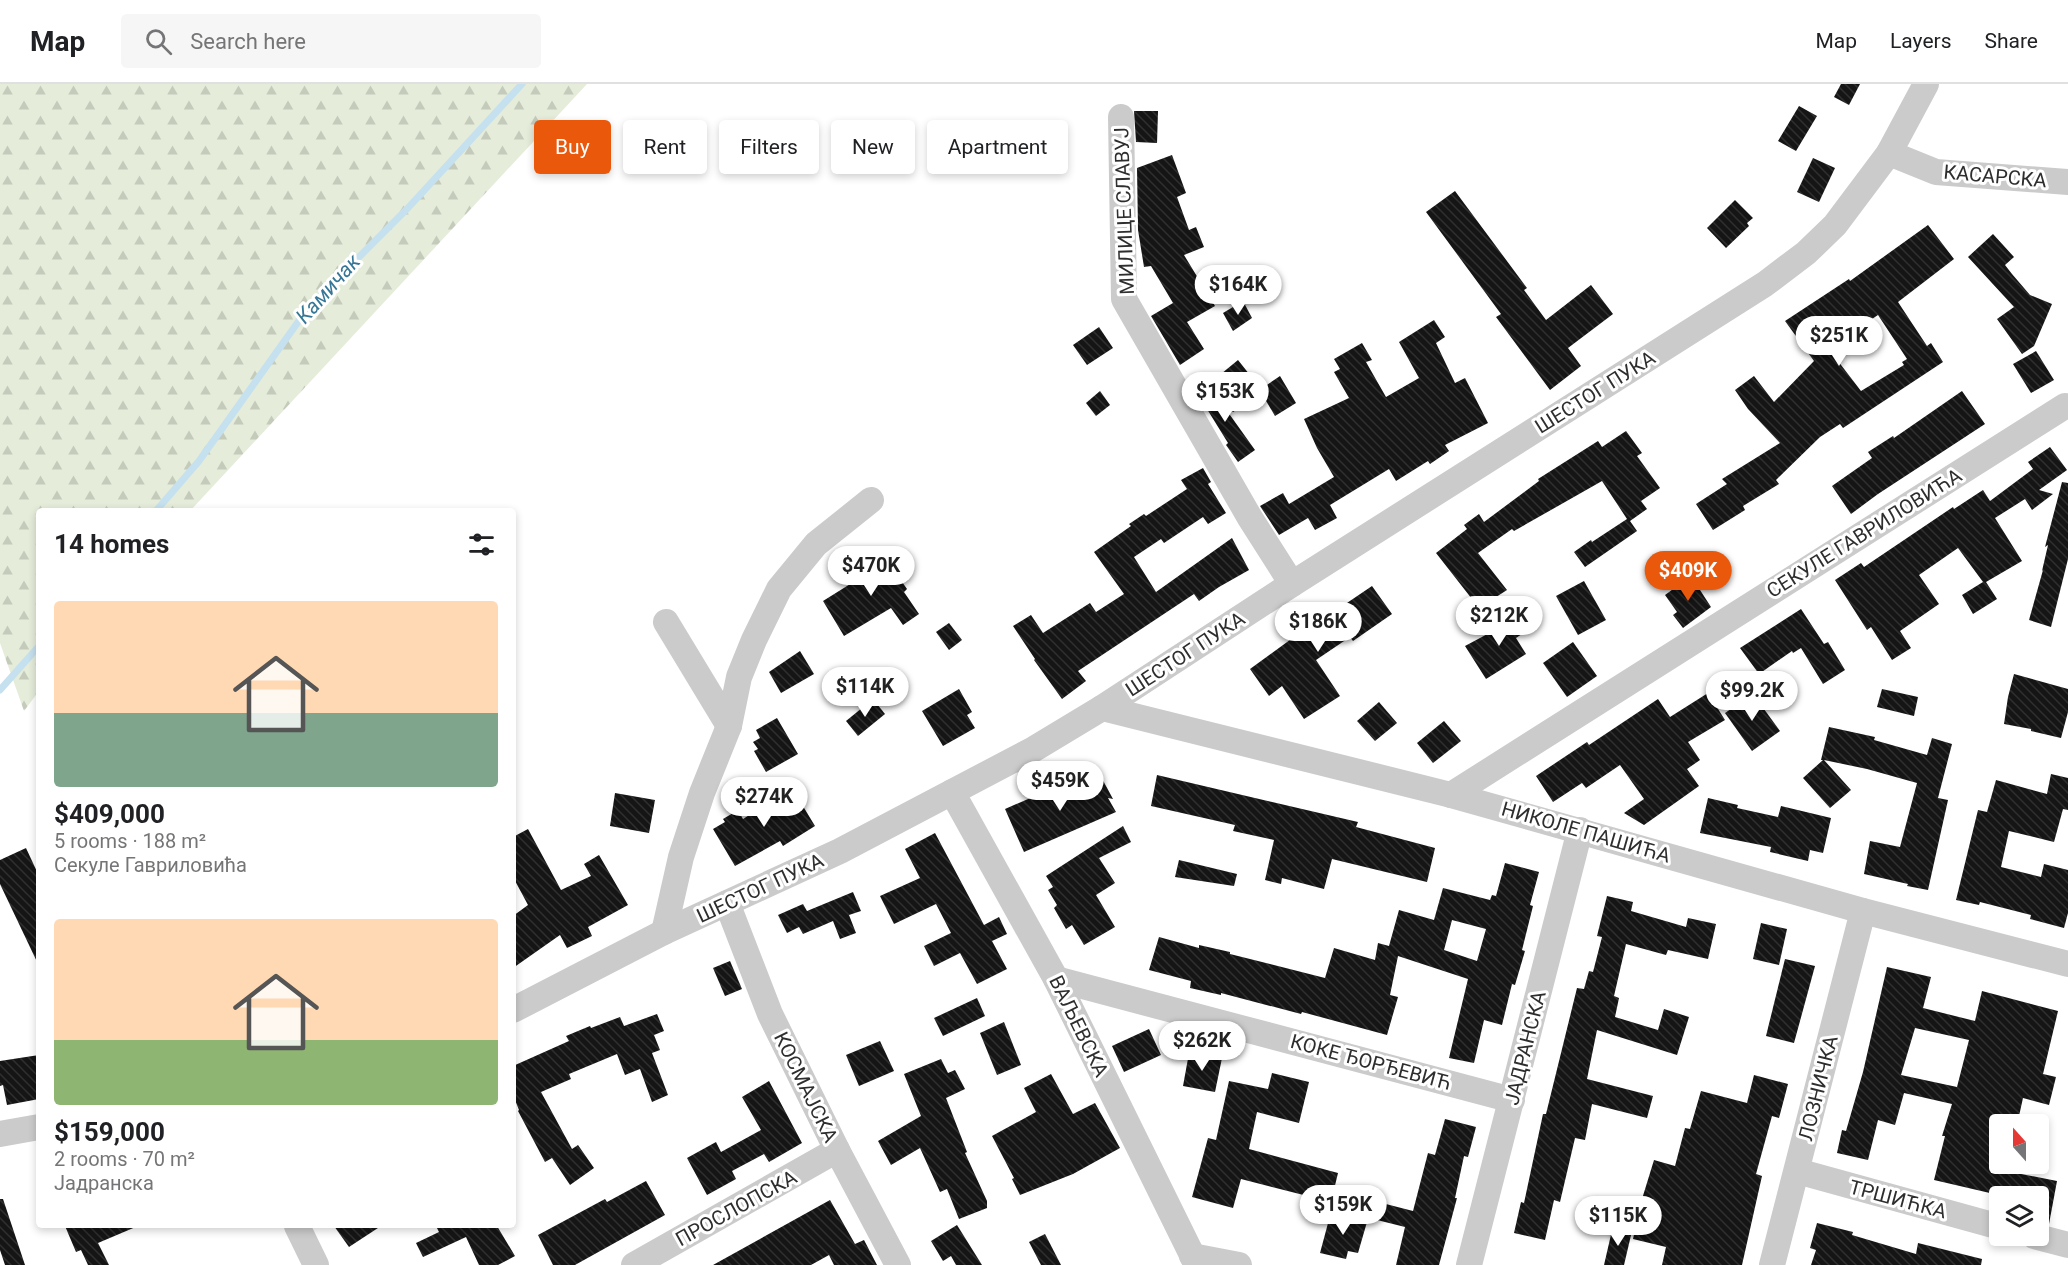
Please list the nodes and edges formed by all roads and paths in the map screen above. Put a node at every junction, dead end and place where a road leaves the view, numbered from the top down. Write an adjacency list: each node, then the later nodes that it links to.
1 (1926, 84): 3 (street, ШЕСТОГ ПУКА)
2 (1121, 117): 7 (street, МИЛИЦЕ СЛАВУЈ)
3 (1889, 153): 4 (street, КАСАРСКА); 7 (street, ШЕСТОГ ПУКА)
4 (2068, 182)
5 (2065, 406): 12 (street, СЕКУЛЕ ГАВРИЛОВИЋА)
6 (871, 500): 10 (street)
7 (1292, 584): 9 (street, ШЕСТОГ ПУКА)
8 (666, 622): 10 (street)
9 (1102, 708): 11 (street, ШЕСТОГ ПУКА); 12 (street, НИКОЛЕ ПАШИЋА)
10 (729, 726): 16 (street)
11 (952, 792): 14 (street, ШЕСТОГ ПУКА); 18 (street, ВАЉЕВСКА)
12 (1451, 795): 13 (street, НИКОЛЕ ПАШИЋА)
13 (1580, 830): 15 (street, НИКОЛЕ ПАШИЋА); 20 (street, ЈАДРАНСКА)
14 (727, 903): 16 (street, ШЕСТОГ ПУКА); 23 (street, КОСМАЈСКА)
15 (1863, 911): 17 (street, НИКОЛЕ ПАШИЋА); 24 (street, ЛОЗНИЧКА)
16 (664, 932): 19 (street, ШЕСТОГ ПУКА)
17 (2068, 964)
18 (1056, 979): 20 (street, КОКЕ ЂОРЂЕВИЋ); 29 (street, ВАЉЕВСКА)
19 (516, 1008)
20 (1512, 1100): 34 (street, ЈАДРАНСКА)
21 (36, 1128): 22 (street)
22 (0, 1134)
23 (837, 1150): 31 (street, ПРОСЛОПСКА); 32 (street, КОСМАЈСКА)
24 (1797, 1171): 25 (street, ТРШИЋКА); 35 (street, ЛОЗНИЧКА)
25 (1989, 1224)
26 (298, 1228): 30 (street)
27 (2049, 1240): 28 (street)
28 (2068, 1245)
29 (1194, 1260): 33 (street)
30 (316, 1265)
31 (634, 1265)
32 (898, 1265)
33 (1239, 1265)
34 (1468, 1265)
35 (1772, 1265)

